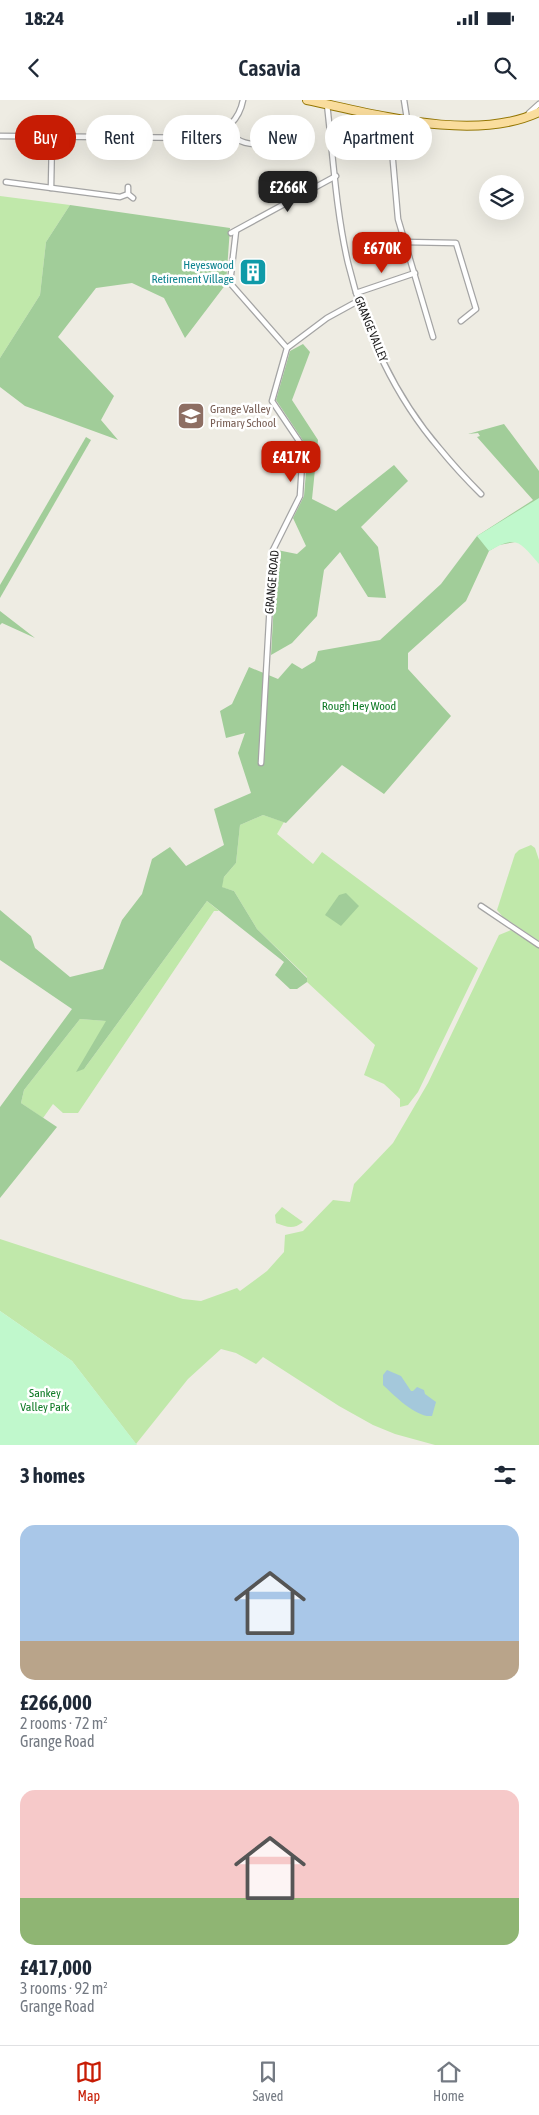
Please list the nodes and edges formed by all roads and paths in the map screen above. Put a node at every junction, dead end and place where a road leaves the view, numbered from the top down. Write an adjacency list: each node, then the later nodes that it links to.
1 (243, 100): 7 (street)
2 (307, 100): 4 (main road)
3 (404, 100): 9 (street)
4 (327, 104): 8 (main road); 18 (street, GRANGE VALLEY)
5 (539, 104): 10 (street)
6 (537, 114): 10 (main road)
7 (239, 115)
8 (382, 115)
9 (406, 115)
10 (525, 117): 11 (main road)
11 (432, 122)
12 (0, 136): 13 (street)
13 (15, 136)
14 (76, 136): 15 (street)
15 (163, 137)
16 (52, 160): 20 (street)
17 (393, 160): 24 (street)
18 (336, 176): 26 (street, GRANGE VALLEY); 30 (street)
19 (6, 182): 20 (street)
20 (51, 188): 22 (street)
21 (128, 188): 22 (street)
22 (128, 194): 23 (street)
23 (134, 198)
24 (405, 242): 25 (street); 28 (street)
25 (415, 273): 26 (street); 29 (street)
26 (356, 292): 27 (street, GRANGE VALLEY)
27 (358, 301): 30 (street); 31 (street, GRANGE VALLEY)
28 (461, 321)
29 (434, 337)
30 (287, 348): 32 (street, GRANGE ROAD)
31 (481, 494)
32 (260, 763)
33 (481, 906): 34 (street)
34 (539, 945)

